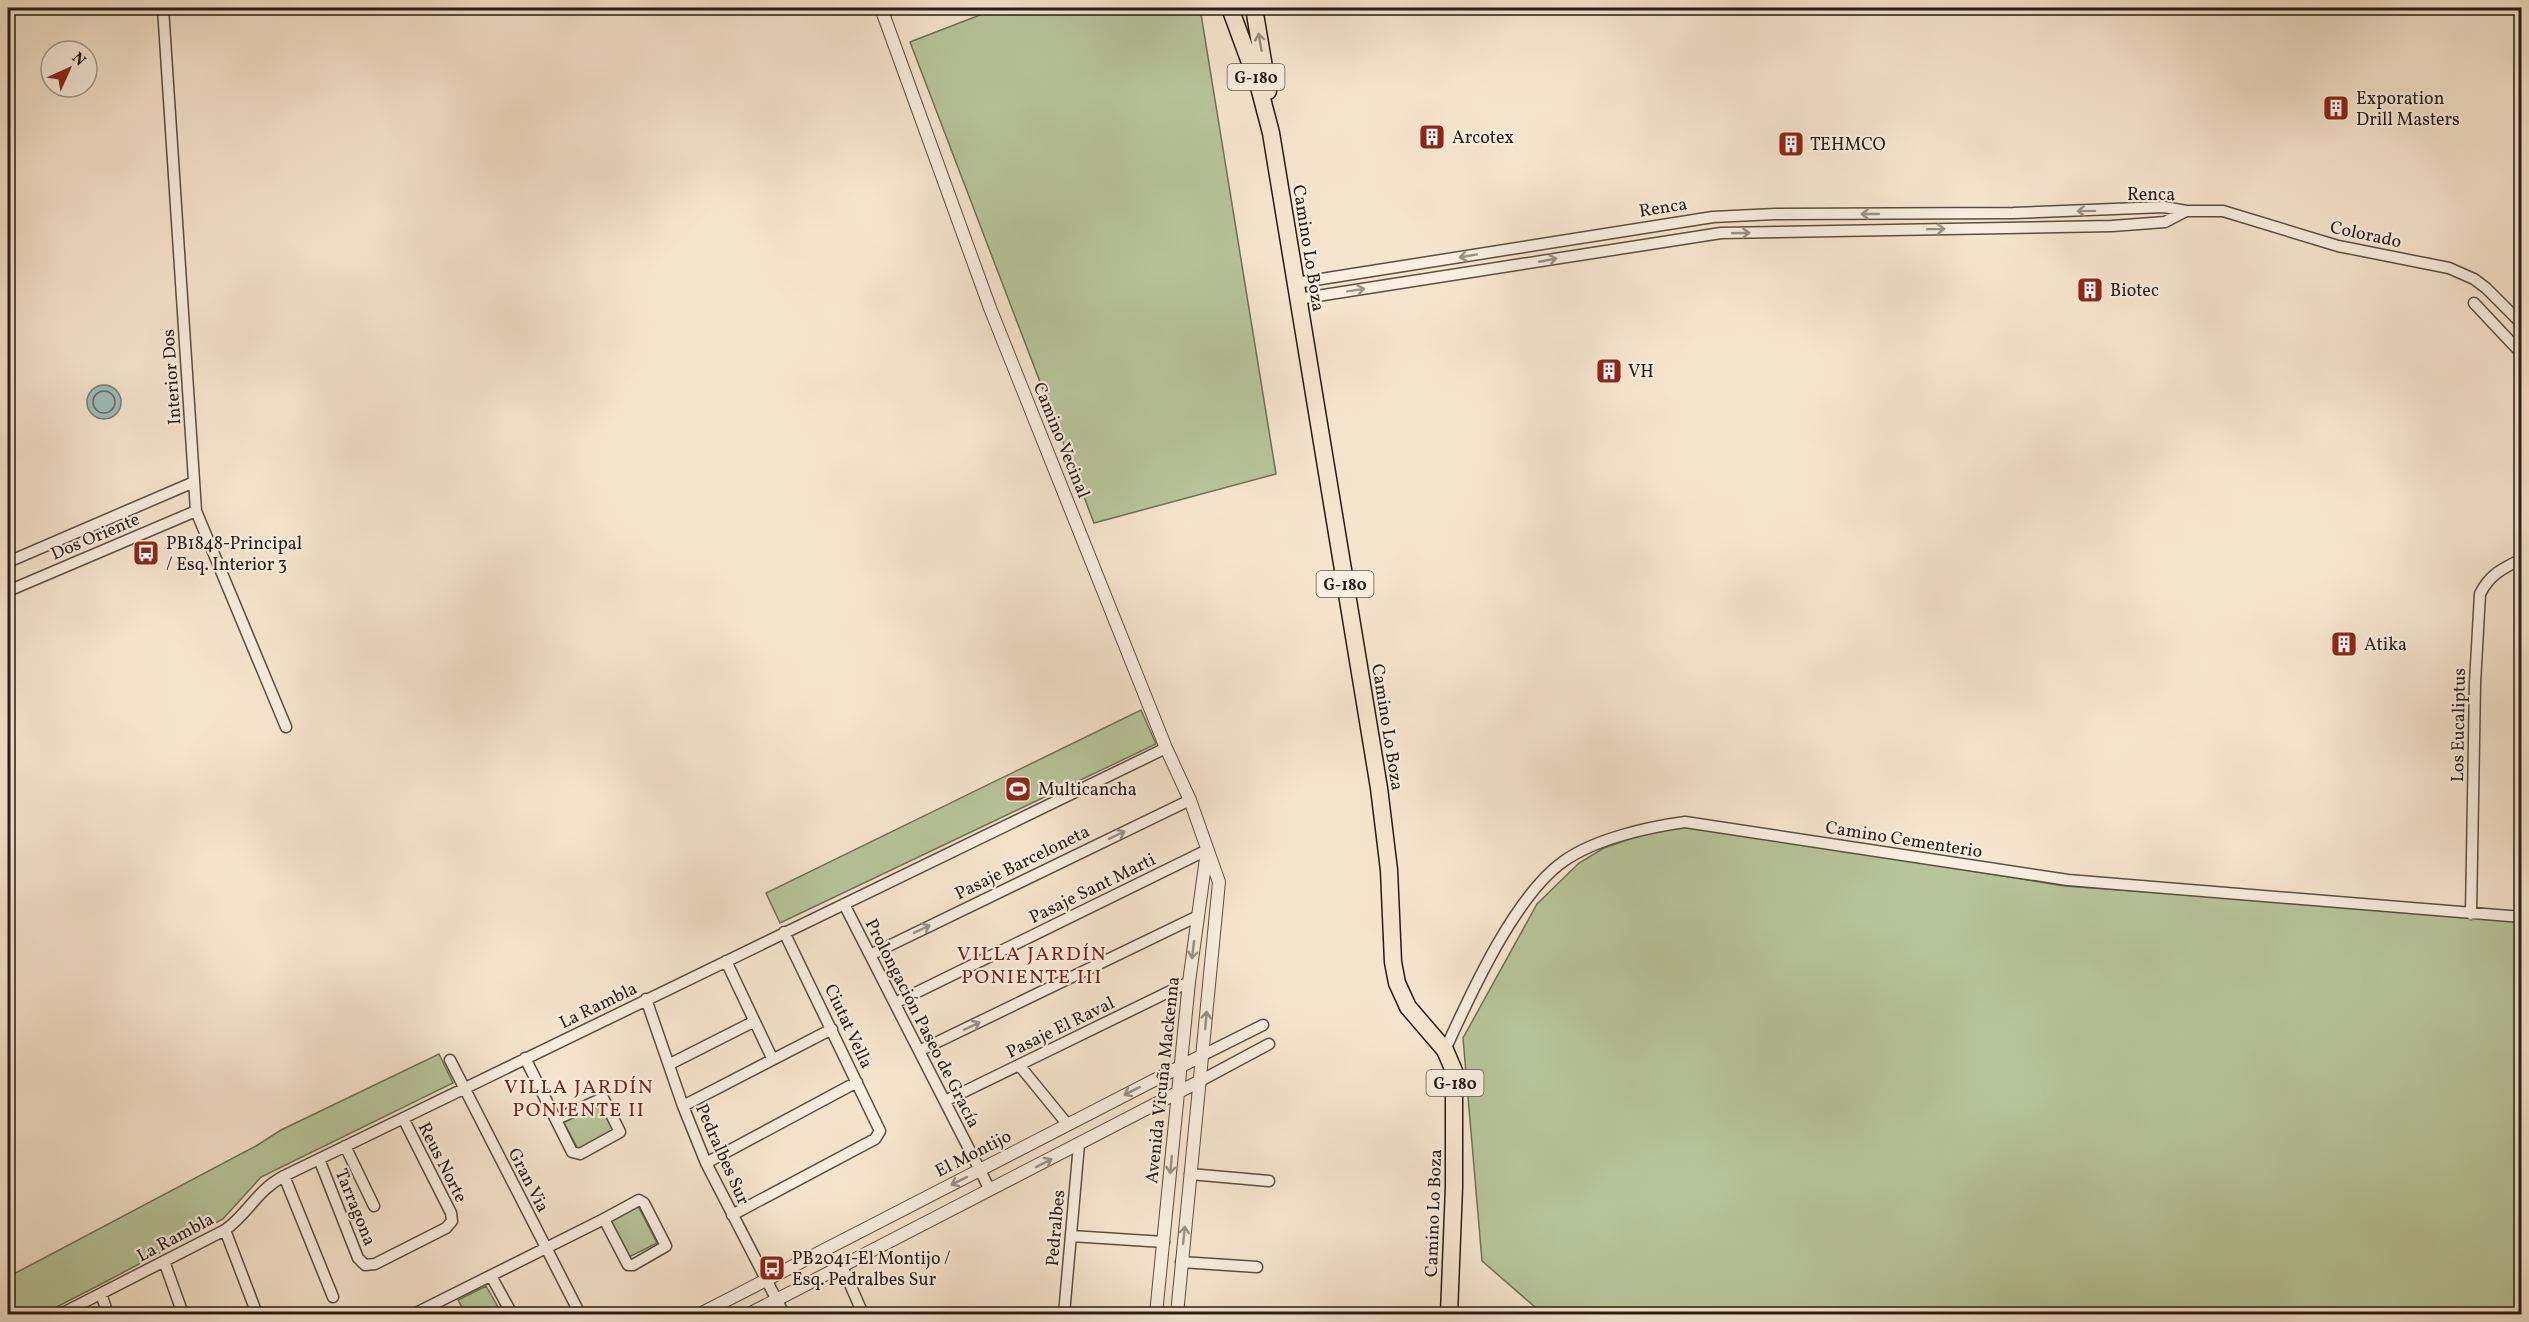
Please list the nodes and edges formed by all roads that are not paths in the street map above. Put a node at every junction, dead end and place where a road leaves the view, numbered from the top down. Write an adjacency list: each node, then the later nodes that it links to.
1 (163, 8): 17 (street, Interior Dos)
2 (881, 8): 23 (street, Camino Vecinal)
3 (1230, 8): 5 (main road, Camino Lo Boza / G-180)
4 (1254, 8): 5 (main road, Camino Lo Boza / G-180, one-way to 4)
5 (1271, 133): 13 (main road, Camino Lo Boza / G-180)
6 (2113, 210): 7 (street, Renca); 8 (street); 9 (street, Renca, one-way to 9)
7 (2186, 211): 8 (street, Renca); 15 (street, Colorado)
8 (2112, 226): 10 (street, Renca, one-way to 8)
9 (1609, 232): 10 (street); 11 (street, Renca, one-way to 11)
10 (1612, 248): 12 (street, Renca, one-way to 10)
11 (1410, 266): 12 (street); 13 (street, Renca)
12 (1413, 282): 13 (street, Renca, one-way to 12)
13 (1297, 291): 41 (main road, Camino Lo Boza / G-180)
14 (2474, 303): 16 (street)
15 (2522, 324)
16 (2522, 354)
17 (194, 482): 18 (street, Interior Dos); 20 (street, Dos Oriente)
18 (196, 511): 21 (street, Dos Oriente); 22 (street, Interior Dos)
19 (2522, 559): 28 (street, Los Eucaliptus)
20 (8, 562)
21 (8, 591)
22 (286, 728)
23 (1166, 748): 24 (street, Camino Vecinal); 27 (street, La Rambla)
24 (1190, 800): 25 (street, Camino Vecinal); 32 (street, Pasaje Barceloneta, one-way to 24)
25 (1207, 850): 26 (street, Camino Vecinal); 29 (street, Avenida Vicuña Mackenna); 36 (street, Pasaje Sant Marti)
26 (1219, 882): 43 (street, Avenida Vicuña Mackenna, one-way to 26)
27 (844, 904): 31 (street, La Rambla); 32 (street, Prolongación Paseo de Gracía)
28 (2471, 914): 30 (street, Camino Cementerio); 41 (street, Camino Cementerio)
29 (1198, 916): 34 (street, Avenida Vicuña Mackenna, one-way to 34); 42 (street, one-way to 29)
30 (2522, 917)
31 (784, 932): 33 (street, La Rambla); 39 (street, Ciutat Vella)
32 (870, 955): 36 (street, Prolongación Paseo de Gracía)
33 (726, 961): 35 (street, La Rambla); 37 (street)
34 (1190, 982): 48 (street, Pasaje El Raval); 49 (street, Avenida Vicuña Mackenna)
35 (646, 999): 44 (street, La Rambla); 47 (street, Pedralbes Sur)
36 (895, 1003): 42 (street, Prolongación Paseo de Gracía)
37 (753, 1022): 45 (street); 47 (street)
38 (1263, 1025): 43 (street, El Montijo)
39 (832, 1029): 45 (street); 51 (street, Ciutat Vella)
40 (1269, 1044): 50 (street)
41 (1445, 1050): 99 (main road, Camino Lo Boza / G-180)
42 (919, 1051): 54 (street, Prolongación Paseo de Gracía)
43 (1203, 1055): 49 (street, El Montijo); 50 (street, Avenida Vicuña Mackenna)
44 (525, 1058): 52 (street, La Rambla); 57 (street)
45 (772, 1058): 55 (street)
46 (450, 1060): 52 (street, Gran Via)
47 (670, 1064): 55 (street, Pedralbes Sur)
48 (1019, 1065): 54 (street, Pasaje El Raval); 58 (street)
49 (1181, 1066): 53 (street, Avenida Vicuña Mackenna); 58 (street, El Montijo, one-way to 58)
50 (1200, 1081): 53 (street); 64 (street, Avenida Vicuña Mackenna)
51 (857, 1082): 62 (street); 69 (street, Ciutat Vella)
52 (465, 1088): 56 (street, La Rambla); 74 (street, Gran Via)
53 (1178, 1094): 59 (street); 73 (street, Avenida Vicuña Mackenna, one-way to 73)
54 (945, 1101): 63 (street, Prolongación Paseo de Gracía)
55 (683, 1106): 62 (street, Pedralbes Sur)
56 (403, 1118): 60 (street, La Rambla); 77 (street, Reus Norte)
57 (557, 1119): 57 (street)
58 (1068, 1125): 63 (street, El Montijo)
59 (1079, 1144): 67 (street, one-way to 59); 72 (street, Pedralbes)
60 (345, 1146): 61 (street, La Rambla); 68 (street)
61 (319, 1159): 65 (street, La Rambla); 77 (street, Tarragona)
62 (706, 1163): 69 (street, Pedralbes Sur)
63 (980, 1170): 67 (street, Prolongación Paseo de Gracía); 81 (street, El Montijo, one-way to 81)
64 (1190, 1174): 66 (street); 76 (street, Avenida Vicuña Mackenna, one-way to 64)
65 (284, 1176): 71 (street, La Rambla); 83 (street)
66 (1269, 1180)
67 (990, 1190): 78 (street)
68 (374, 1206)
69 (732, 1215): 81 (street, Pedralbes Sur)
70 (604, 1219): 70 (street); 74 (street)
71 (225, 1230): 75 (street, La Rambla); 88 (street)
72 (1071, 1236): 73 (street); 96 (street, Pedralbes)
73 (1164, 1242): 97 (street, Avenida Vicuña Mackenna)
74 (546, 1249): 80 (street); 91 (street, Gran Via)
75 (164, 1261): 82 (street, La Rambla); 87 (street)
76 (1181, 1262): 79 (street); 98 (street, Avenida Vicuña Mackenna)
77 (365, 1265)
78 (842, 1266): 84 (street); 95 (street)
79 (1257, 1267)
80 (491, 1276): 89 (street); 90 (street)
81 (766, 1280): 84 (street, Pedralbes Sur); 92 (street, El Montijo)
82 (101, 1294): 85 (street, La Rambla); 86 (street)
83 (333, 1297)
84 (778, 1300): 93 (street); 94 (street, Pedralbes Sur)
85 (61, 1314)
86 (108, 1314)
87 (183, 1314)
88 (257, 1314)
89 (414, 1314)
90 (512, 1314)
91 (580, 1314)
92 (700, 1314)
93 (749, 1314)
94 (784, 1314)
95 (863, 1314)
96 (1064, 1314)
97 (1156, 1314)
98 (1177, 1314)
99 (1449, 1314)

